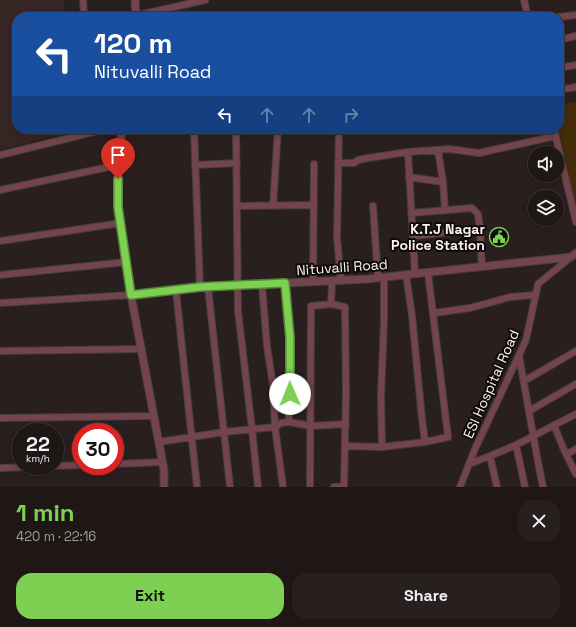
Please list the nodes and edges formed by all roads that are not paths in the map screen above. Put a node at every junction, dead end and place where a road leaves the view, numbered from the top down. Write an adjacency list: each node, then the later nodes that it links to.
1 (83, 0): 5 (street)
2 (135, 0): 6 (street)
3 (205, 0): 7 (street)
4 (524, 0): 8 (street)
5 (84, 12)
6 (136, 12)
7 (152, 12)
8 (527, 12)
9 (576, 15): 10 (street)
10 (564, 16)
11 (576, 36): 12 (street)
12 (564, 39)
13 (576, 65): 14 (street)
14 (564, 67)
15 (576, 87): 16 (street)
16 (564, 89)
17 (86, 134): 27 (street)
18 (121, 134): 31 (street)
19 (194, 134): 32 (street)
20 (236, 134): 28 (street)
21 (278, 134): 38 (street)
22 (339, 134): 29 (street)
23 (548, 134): 25 (street)
24 (555, 134): 42 (street)
25 (438, 150): 26 (street); 34 (street)
26 (408, 152): 29 (street); 33 (street)
27 (0, 155)
28 (237, 163): 32 (street); 37 (street)
29 (338, 163): 56 (street)
30 (314, 164): 36 (street)
31 (118, 165): 35 (street); 43 (street)
32 (195, 165): 61 (street)
33 (409, 177): 34 (street); 41 (street)
34 (443, 182): 40 (street)
35 (0, 190)
36 (314, 205): 38 (street); 57 (street)
37 (238, 206): 38 (street); 60 (street)
38 (273, 206)
39 (373, 206): 54 (street)
40 (446, 210): 41 (street); 44 (street)
41 (411, 213): 45 (street)
42 (576, 222)
43 (121, 223): 46 (street); 48 (street)
44 (480, 229): 45 (street); 49 (street)
45 (413, 236): 51 (street)
46 (0, 242)
47 (574, 255): 49 (street, Nituvalli Road); 65 (street, ESI Hospital Road)
48 (127, 262): 53 (street); 64 (street)
49 (482, 267): 50 (street, Nituvalli Road)
50 (428, 273): 51 (street, Nituvalli Road); 68 (street)
51 (415, 274): 52 (street, Nituvalli Road)
52 (406, 275): 54 (street, Nituvalli Road); 89 (street)
53 (0, 276)
54 (381, 278): 56 (street, Nituvalli Road); 92 (street)
55 (332, 281): 56 (street, Nituvalli Road); 57 (street, Nituvalli Road); 67 (street)
56 (341, 281)
57 (313, 282): 58 (street, Nituvalli Road)
58 (285, 283): 59 (street, Nituvalli Road); 79 (street)
59 (262, 285): 60 (street, Nituvalli Road); 83 (street)
60 (238, 286): 62 (street, Nituvalli Road); 84 (street)
61 (200, 287): 62 (street, Nituvalli Road); 63 (street, Nituvalli Road)
62 (208, 287): 85 (street)
63 (176, 290): 64 (street, Nituvalli Road); 87 (street)
64 (131, 295): 66 (street); 69 (street)
65 (536, 295): 68 (street); 72 (street, ESI Hospital Road)
66 (0, 303)
67 (331, 304): 80 (street); 82 (street)
68 (434, 313): 89 (street)
69 (142, 349): 70 (street); 77 (street)
70 (0, 351)
71 (576, 351): 73 (street)
72 (518, 355): 73 (street); 98 (street, ESI Hospital Road)
73 (524, 381): 75 (street)
74 (576, 384): 75 (street)
75 (529, 411): 86 (street)
76 (576, 414): 81 (street)
77 (154, 416): 78 (street); 88 (street)
78 (0, 418)
79 (289, 422): 82 (street); 83 (street)
80 (346, 424): 82 (street); 91 (street)
81 (554, 425): 86 (street); 94 (street)
82 (310, 426): 107 (street)
83 (275, 427): 84 (street); 106 (street)
84 (252, 429): 85 (street); 105 (street)
85 (224, 432): 87 (street); 104 (street)
86 (532, 436): 90 (street); 112 (street)
87 (192, 437): 88 (street); 103 (street)
88 (159, 442): 96 (street)
89 (425, 442): 92 (street)
90 (516, 445): 95 (street); 111 (street)
91 (345, 446): 92 (street); 108 (street)
92 (382, 447)
93 (576, 449): 94 (street)
94 (567, 454): 101 (street)
95 (490, 456): 98 (street); 110 (street)
96 (162, 462): 97 (street); 102 (street)
97 (124, 464)
98 (469, 464): 109 (street, ESI Hospital Road)
99 (72, 465): 100 (street)
100 (0, 468)
101 (576, 474)
102 (164, 487)
103 (197, 487)
104 (230, 487)
105 (258, 487)
106 (283, 487)
107 (310, 487)
108 (334, 487)
109 (460, 487)
110 (497, 487)
111 (524, 487)
112 (543, 487)

